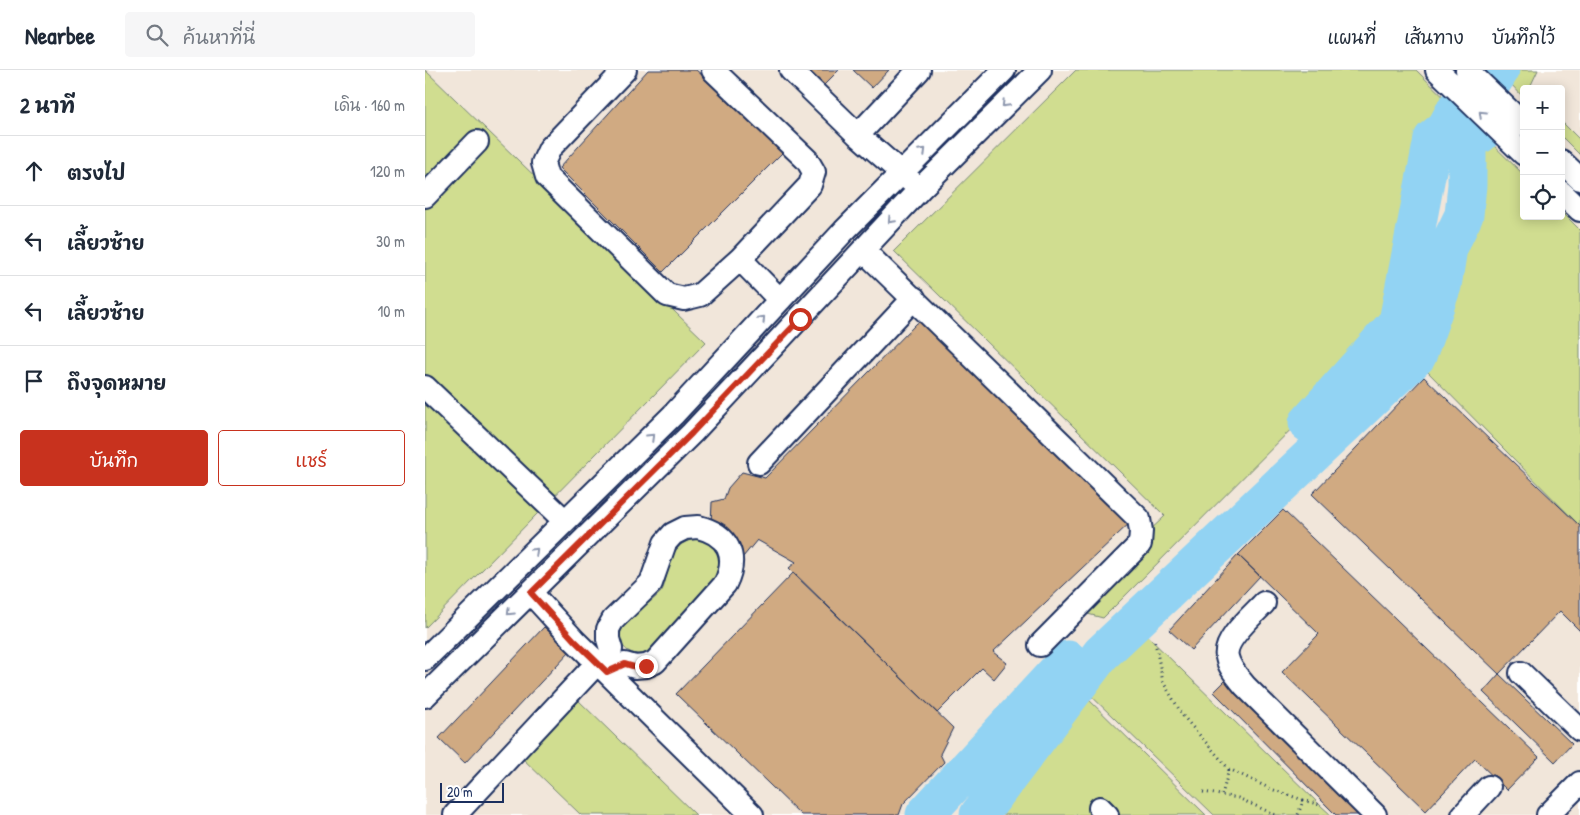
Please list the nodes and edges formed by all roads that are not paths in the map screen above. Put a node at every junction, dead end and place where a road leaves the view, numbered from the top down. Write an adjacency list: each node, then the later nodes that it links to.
1 (625, 70): 21 (street)
2 (713, 70): 21 (street)
3 (791, 70): 10 (street)
4 (919, 70): 10 (street)
5 (1003, 70): 14 (street, one-way to 5)
6 (1040, 70): 16 (street, one-way to 16)
7 (1437, 70): 8 (street)
8 (1466, 79): 9 (street)
9 (1515, 127): 12 (street)
10 (858, 135): 14 (street)
11 (477, 142): 17 (street)
12 (1520, 142)
13 (1565, 165): 15 (street)
14 (902, 173): 16 (street); 23 (street)
15 (1580, 179)
16 (920, 189): 20 (street, one-way to 20)
17 (425, 196)
18 (1565, 196): 19 (street)
19 (1580, 210)
20 (863, 250): 22 (street); 27 (street)
21 (740, 259): 23 (street)
22 (914, 298): 25 (street); 31 (street)
23 (780, 300): 26 (street, one-way to 23)
24 (425, 387): 26 (street)
25 (759, 463)
26 (565, 521): 32 (street, one-way to 26)
27 (531, 593): 30 (street); 36 (street, one-way to 36)
28 (1264, 603): 43 (street)
29 (609, 630): 30 (street); 33 (street); 34 (street)
30 (574, 640): 34 (street)
31 (1040, 644)
32 (425, 658)
33 (655, 662): 34 (street); 37 (street)
34 (602, 667): 37 (street); 41 (street)
35 (1521, 673): 38 (street)
36 (425, 696)
37 (637, 702): 42 (street)
38 (1580, 730)
39 (1580, 782): 45 (street)
40 (1489, 787): 44 (street)
41 (455, 815)
42 (752, 815)
43 (1375, 815)
44 (1463, 815)
45 (1548, 815)

